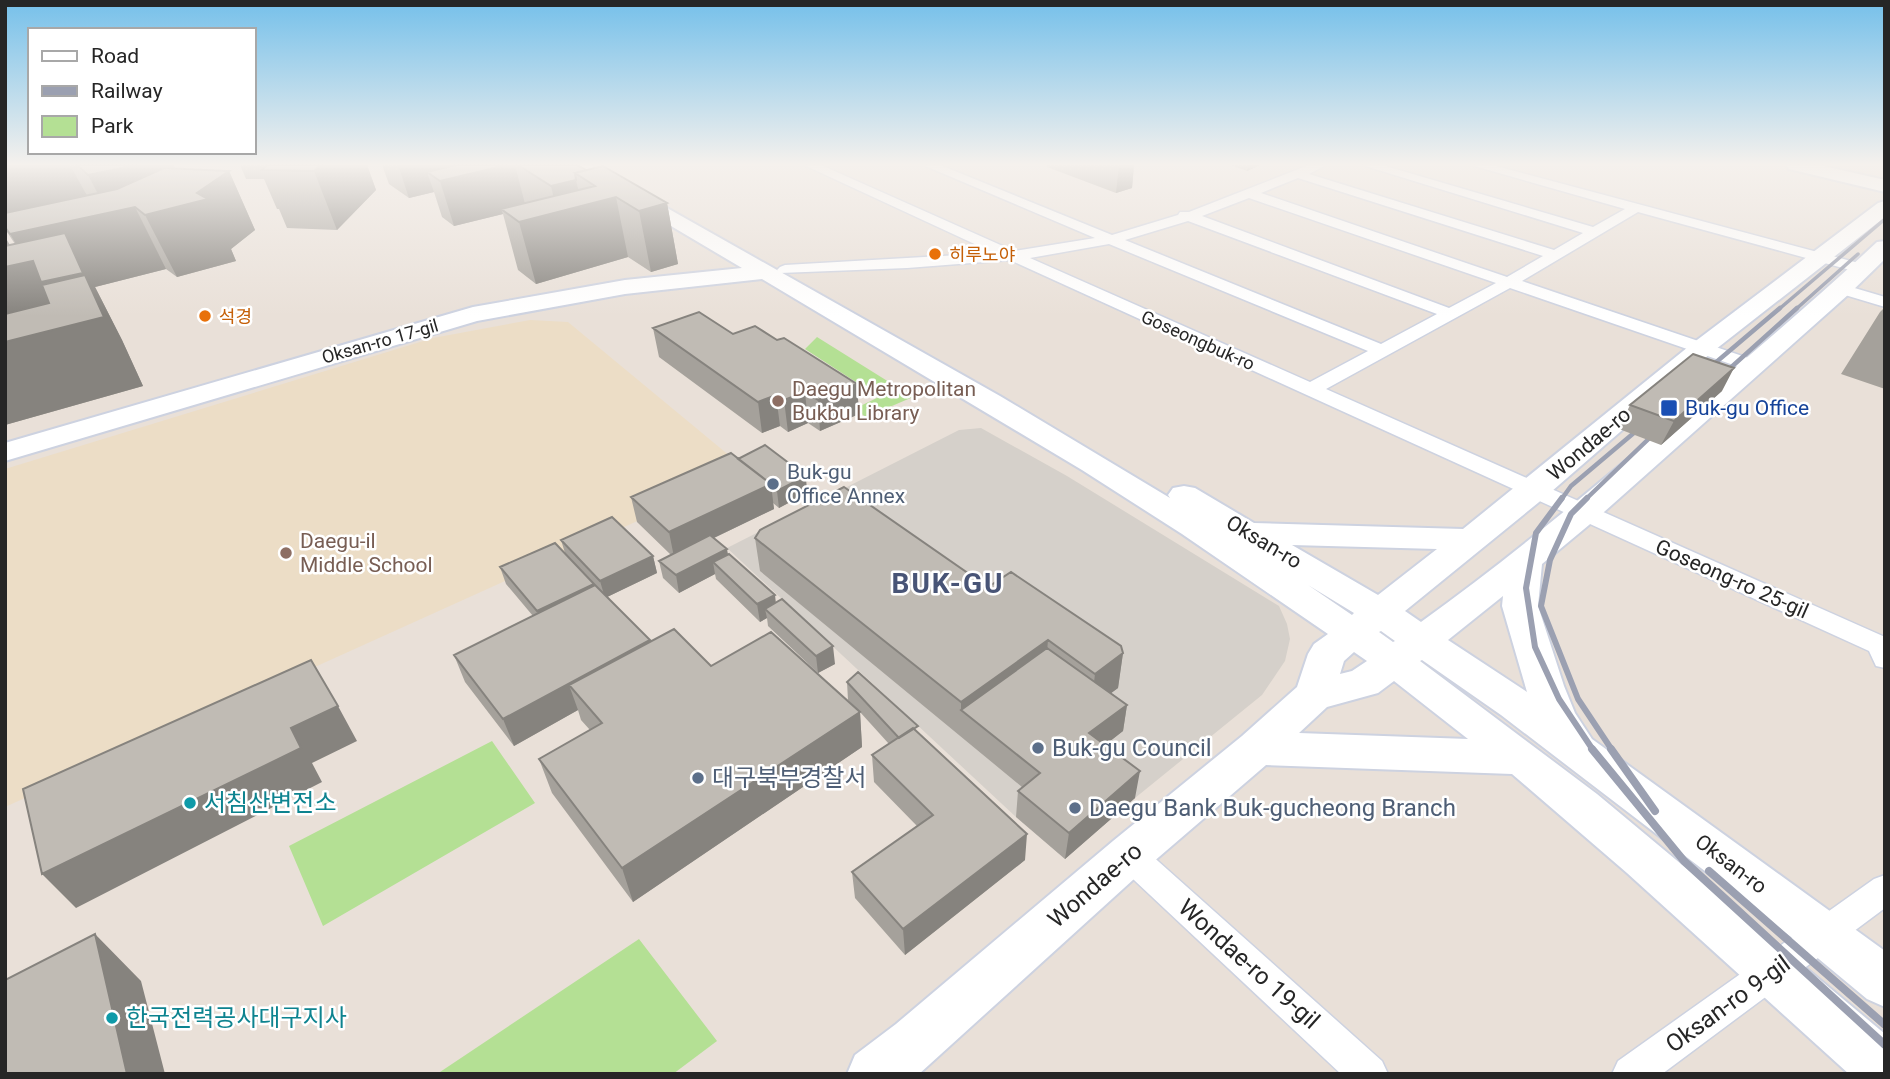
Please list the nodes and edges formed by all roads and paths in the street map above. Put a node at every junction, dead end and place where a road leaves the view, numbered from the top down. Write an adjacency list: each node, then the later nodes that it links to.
1 (671, 215): 19 (main road, Oksan-ro)
2 (685, 215): 19 (main road, Oksan-ro)
3 (921, 215): 17 (street)
4 (1053, 215): 14 (street)
5 (1184, 215): 14 (street, Goseongbuk-ro)
6 (1186, 215): 23 (street)
7 (1315, 215): 21 (street)
8 (1429, 215): 16 (street)
9 (1539, 215): 13 (street)
10 (1623, 215): 13 (street)
11 (1663, 215): 18 (street)
12 (1874, 215): 18 (main road, Wondae-ro)
13 (1595, 232): 16 (street)
14 (1111, 239): 17 (street, Goseongbuk-ro); 25 (street)
15 (1885, 247): 20 (main road, Wondae-ro)
16 (1556, 255): 21 (street)
17 (1011, 256): 19 (street, Goseongbuk-ro); 27 (street, Goseongbuk-ro)
18 (1818, 257): 20 (street); 24 (main road, Wondae-ro)
19 (774, 271): 28 (main road, Oksan-ro 17-gil); 31 (main road, Oksan-ro); 34 (main road, Oksan-ro)
20 (1851, 279): 22 (street); 26 (main road, Wondae-ro)
21 (1511, 281): 23 (street); 24 (street)
22 (1885, 302)
23 (1451, 314): 25 (street)
24 (1702, 348): 26 (street); 29 (main road, Wondae-ro)
25 (1382, 351): 27 (street)
26 (1754, 366): 30 (main road, Wondae-ro)
27 (1310, 390): 29 (street, Goseongbuk-ro)
28 (5, 452)
29 (1533, 491): 30 (street, Goseong-ro 25-gil); 32 (main road, Wondae-ro)
30 (1584, 513): 33 (main road, Wondae-ro); 35 (street, Goseong-ro 25-gil)
31 (1250, 533): 32 (main road); 34 (main road, Oksan-ro)
32 (1472, 540): 34 (main road, Wondae-ro)
33 (1525, 560): 36 (main road, Wondae-ro); 39 (main road)
34 (1367, 623): 36 (main road, Oksan-ro); 37 (main road, Wondae-ro)
35 (1883, 647)
36 (1408, 651): 37 (main road, Wondae-ro); 39 (main road, Oksan-ro); 40 (main road)
37 (1314, 695): 38 (main road, Wondae-ro)
38 (1257, 748): 40 (main road); 41 (main road, Wondae-ro)
39 (1586, 757): 43 (main road, Oksan-ro)
40 (1522, 758): 44 (main road)
41 (1129, 855): 47 (main road, Wondae-ro); 48 (street, Wondae-ro 19-gil)
42 (1885, 889): 43 (street)
43 (1825, 934): 44 (street, Oksan-ro 9-gil); 45 (main road, Oksan-ro)
44 (1773, 972): 46 (main road); 49 (street, Oksan-ro 9-gil)
45 (1885, 982)
46 (1885, 1070)
47 (874, 1074)
48 (1369, 1074)
49 (1631, 1074)

